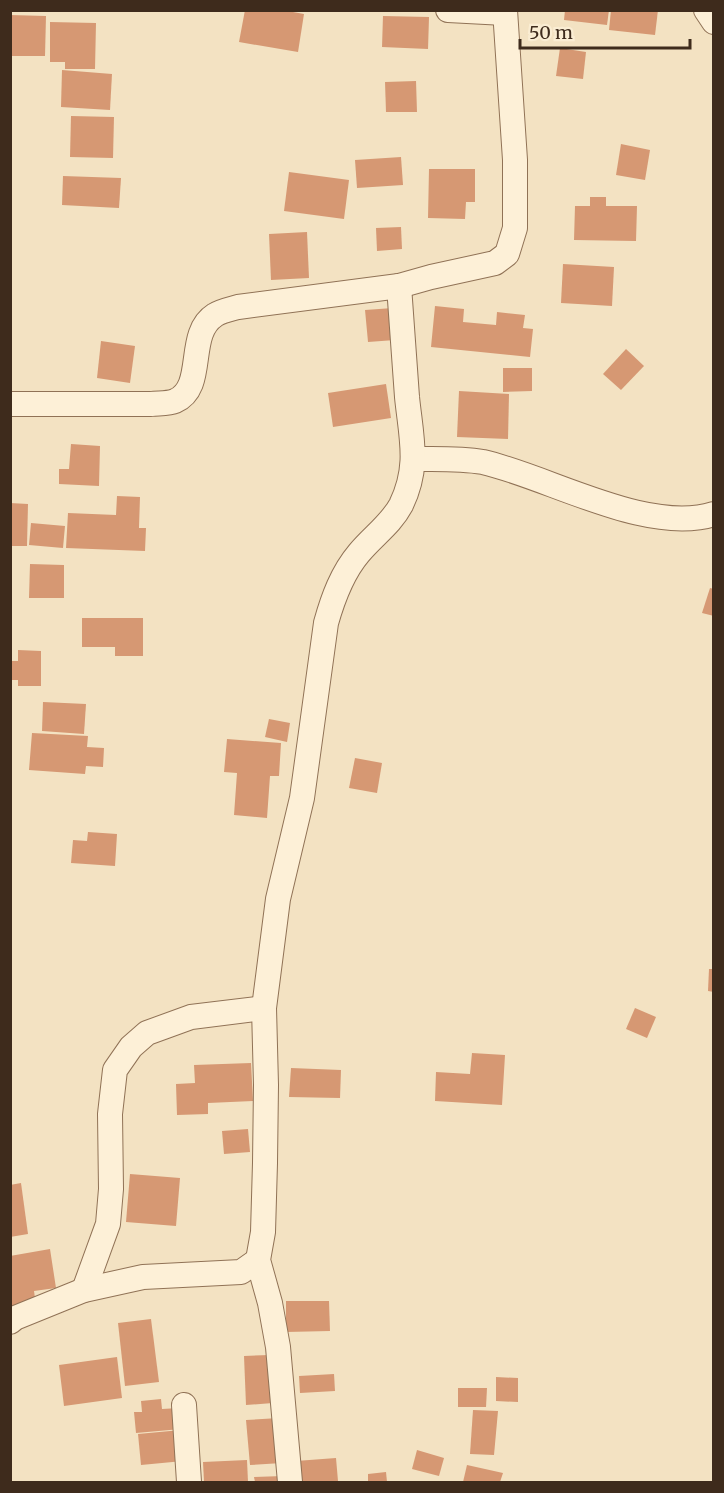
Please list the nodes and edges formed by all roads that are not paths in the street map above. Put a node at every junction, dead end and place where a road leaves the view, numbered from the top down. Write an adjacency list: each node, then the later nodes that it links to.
1 (448, 10): 3 (street)
2 (706, 10): 4 (street)
3 (505, 12): 5 (street)
4 (714, 22)
5 (399, 286): 6 (street); 7 (street)
6 (10, 404)
7 (414, 459): 8 (street); 9 (street)
8 (714, 514)
9 (264, 1008): 10 (street); 11 (street)
10 (258, 1260): 11 (street); 15 (street)
11 (84, 1290): 12 (street)
12 (10, 1322)
13 (184, 1405): 14 (street)
14 (189, 1482)
15 (290, 1482)

